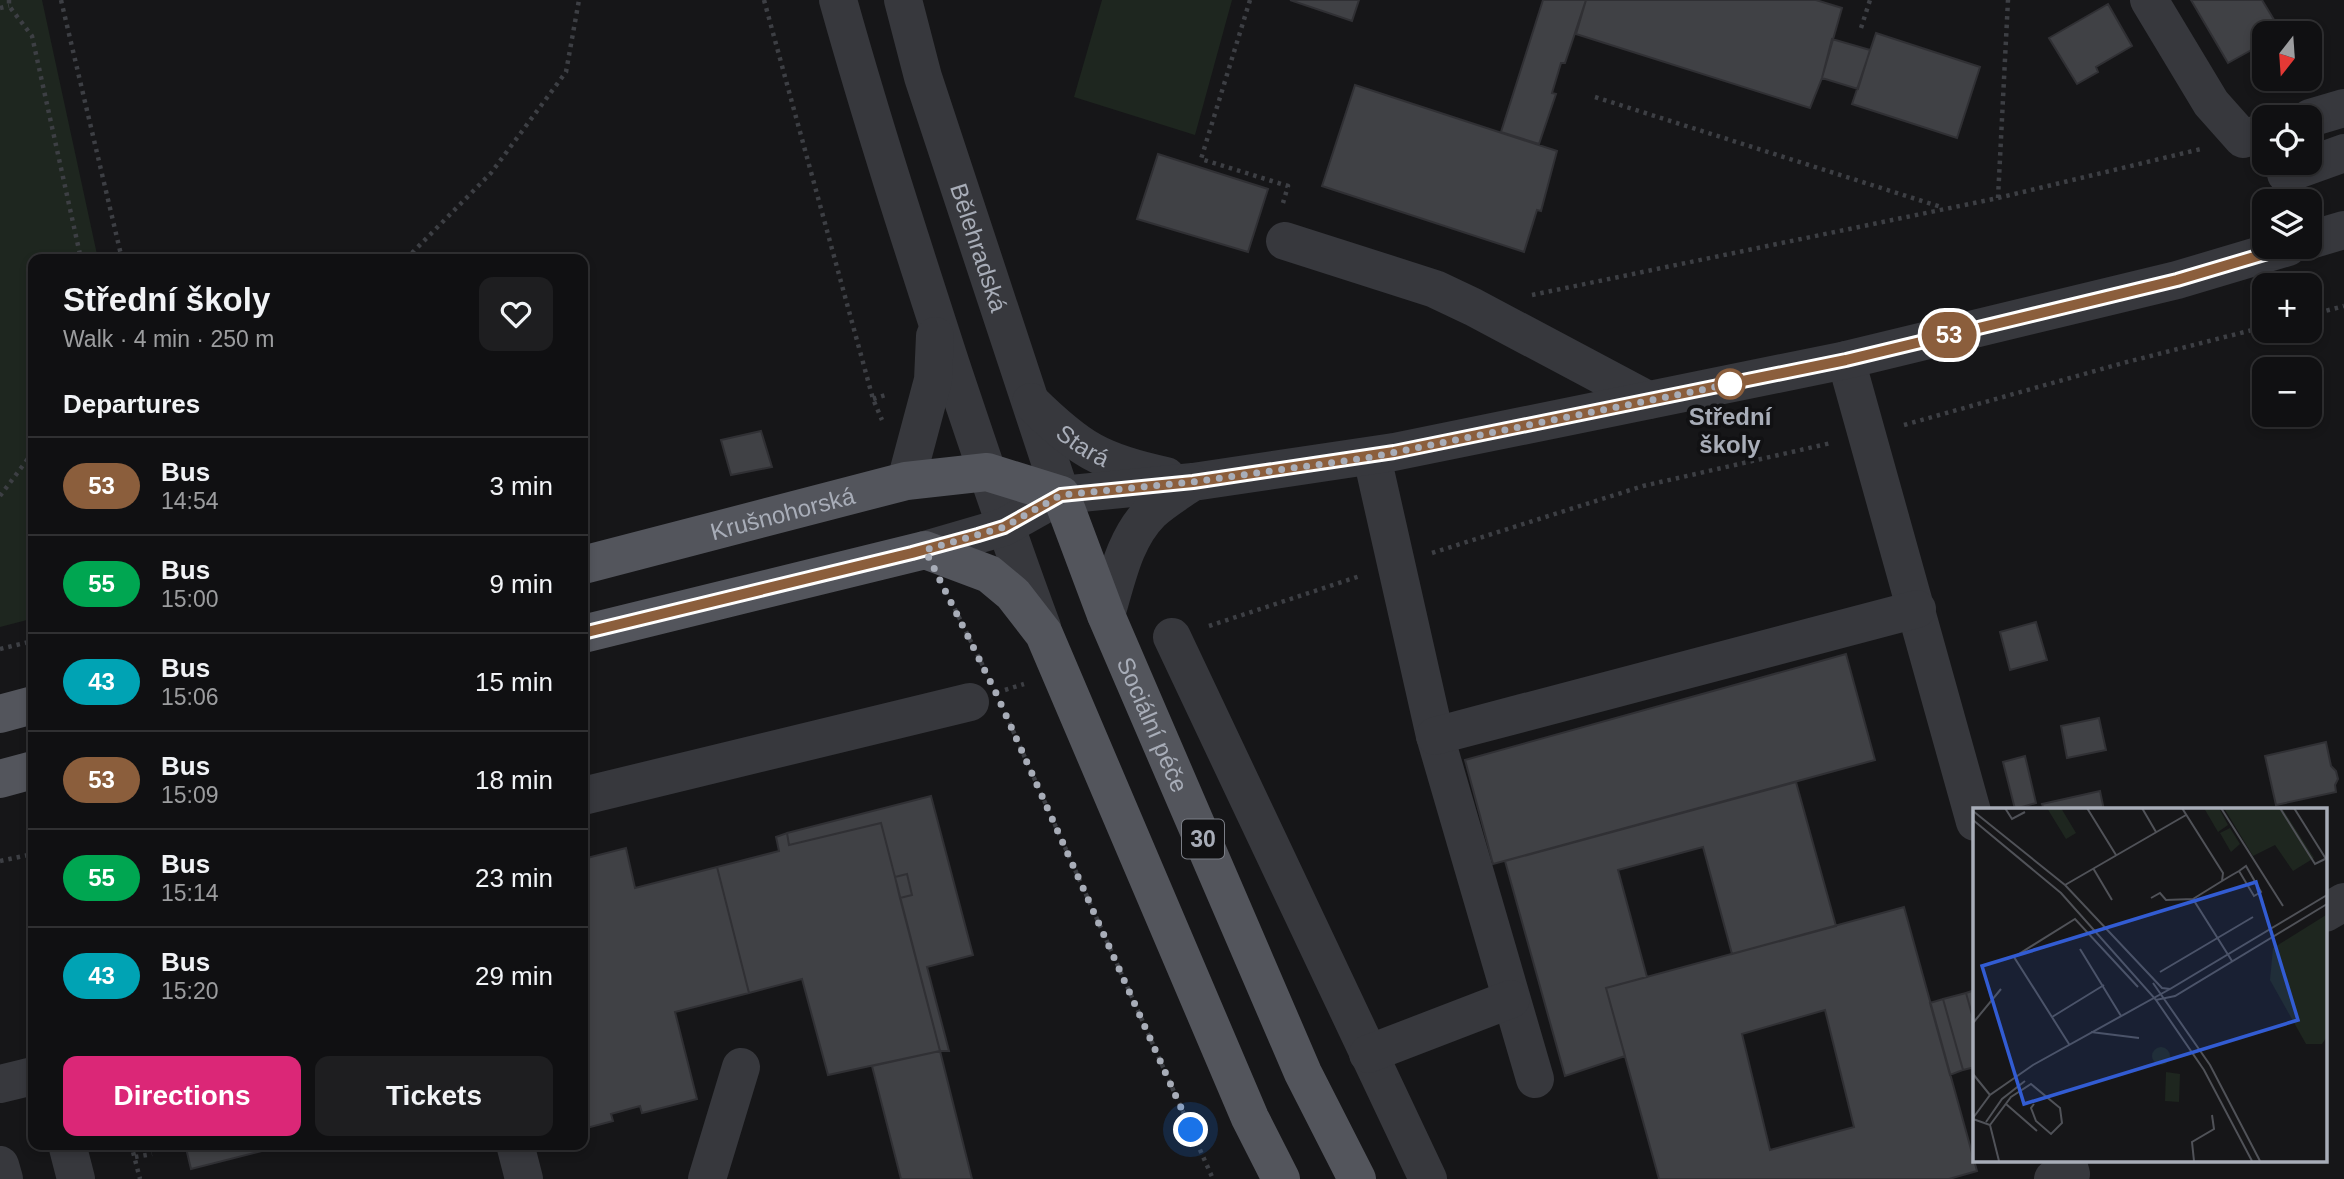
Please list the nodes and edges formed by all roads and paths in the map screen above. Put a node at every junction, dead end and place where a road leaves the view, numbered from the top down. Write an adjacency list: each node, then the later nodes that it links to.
1 (61, 0): 26 (path)
2 (579, 0): 27 (path)
3 (764, 0): 36 (path)
4 (838, 0): 32 (street)
5 (903, 0): 34 (street, Bělehradská)
6 (1250, 0): 24 (path)
7 (1870, 0): 12 (path)
8 (2008, 0): 20 (path)
9 (2149, 0): 16 (street)
10 (9, 3): 11 (path); 25 (path)
11 (0, 8)
12 (1861, 28)
13 (1595, 97): 21 (path)
14 (2344, 108): 15 (street)
15 (2322, 114)
16 (2252, 136)
17 (2198, 150): 20 (path)
18 (2344, 153): 19 (street)
19 (2322, 161)
20 (1998, 198): 21 (path)
21 (1943, 208): 30 (path)
22 (2344, 230): 23 (street)
23 (2322, 236)
24 (1285, 241): 30 (street)
25 (80, 254)
26 (120, 254)
27 (411, 254)
28 (2252, 258): 33 (street, Stará)
29 (2344, 306): 31 (path)
30 (1473, 307): 35 (street)
31 (2322, 312)
32 (936, 320): 39 (street); 43 (street)
33 (1846, 360): 35 (street, Stará); 46 (street)
34 (1027, 398): 40 (street, Stará); 41 (street, Bělehradská)
35 (1648, 400): 37 (street, Stará)
36 (882, 422)
37 (1372, 457): 40 (street, Stará); 56 (street)
38 (28, 459): 42 (path)
39 (905, 481): 43 (main road, Krušnohorská); 45 (main road, Krušnohorská)
40 (1193, 482): 41 (street, Stará); 47 (street, Stará)
41 (1061, 495): 43 (main road); 43 (street); 47 (main road, Sociální péče / 30)
42 (0, 496)
43 (996, 501): 44 (street); 49 (street)
44 (925, 550): 48 (main road); 49 (main road); 53 (path)
45 (588, 564)
46 (1917, 609): 56 (street); 60 (street)
47 (1106, 615): 84 (main road, Sociální péče / 30)
48 (588, 633)
49 (1044, 634): 83 (main road)
50 (1172, 638): 66 (street)
51 (28, 641): 52 (path)
52 (0, 649)
53 (985, 692): 59 (street); 82 (path)
54 (28, 706): 55 (main road)
55 (0, 713)
56 (1435, 736): 65 (street)
57 (28, 772): 58 (main road)
58 (0, 779)
59 (588, 795)
60 (1973, 815)
61 (28, 855): 62 (path)
62 (0, 861)
63 (2344, 902): 64 (street)
64 (2326, 912)
65 (1511, 999): 66 (street); 69 (street)
66 (1368, 1054): 85 (street)
67 (741, 1067): 81 (street)
68 (28, 1077): 70 (street)
69 (1535, 1079)
70 (0, 1084)
71 (69, 1150): 78 (street)
72 (133, 1150): 75 (path)
73 (517, 1150): 80 (street)
74 (152, 1154): 75 (path)
75 (135, 1157): 79 (path)
76 (0, 1165): 77 (street)
77 (4, 1179)
78 (76, 1179)
79 (140, 1179)
80 (524, 1179)
81 (707, 1179)
82 (1213, 1179)
83 (1281, 1179)
84 (1357, 1179)
85 (1428, 1179)

